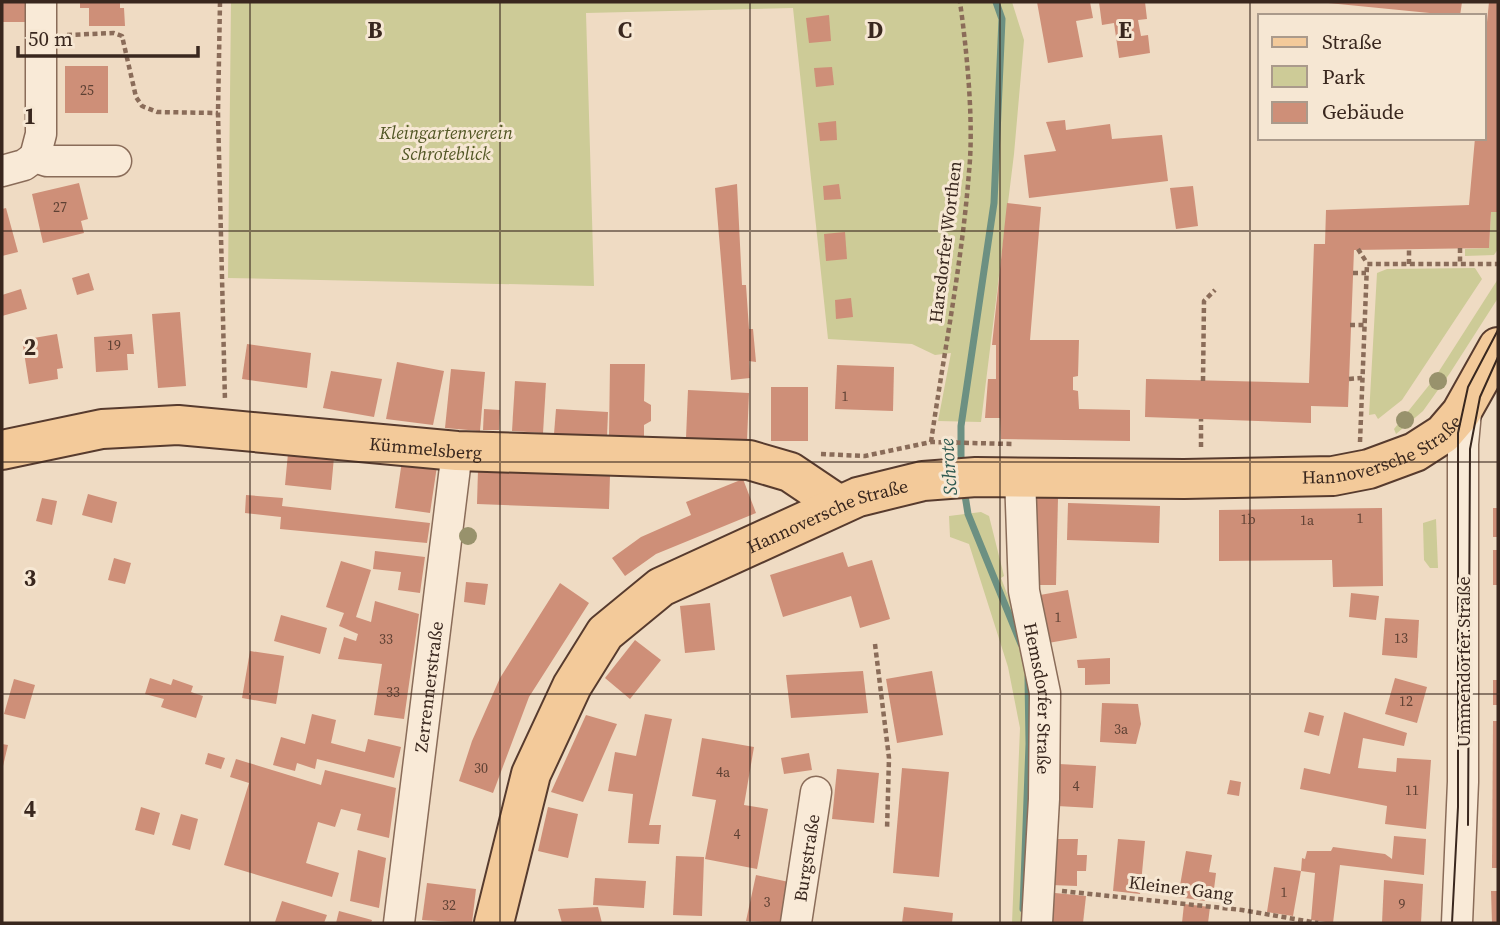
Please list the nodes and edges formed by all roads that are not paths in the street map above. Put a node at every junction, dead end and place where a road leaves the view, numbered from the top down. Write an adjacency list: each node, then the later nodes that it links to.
1 (41, 2): 2 (street)
2 (35, 157): 3 (street); 4 (street)
3 (116, 161)
4 (2, 171)
5 (1498, 347): 6 (main road, Hannoversche Straße)
6 (1467, 401): 9 (main road, Hannoversche Straße); 16 (street, Ummendorfer Straße)
7 (2, 450): 8 (main road, Kümmelsberg)
8 (457, 451): 10 (main road, Kümmelsberg); 12 (street, Zerrennerstraße)
9 (1020, 476): 10 (main road, Hannoversche Straße); 15 (street, Hemsdorfer Straße)
10 (839, 505): 13 (main road, Hannoversche Straße)
11 (816, 792): 14 (street, Burgstraße)
12 (399, 923)
13 (494, 923)
14 (796, 923)
15 (1037, 923)
16 (1457, 923)

